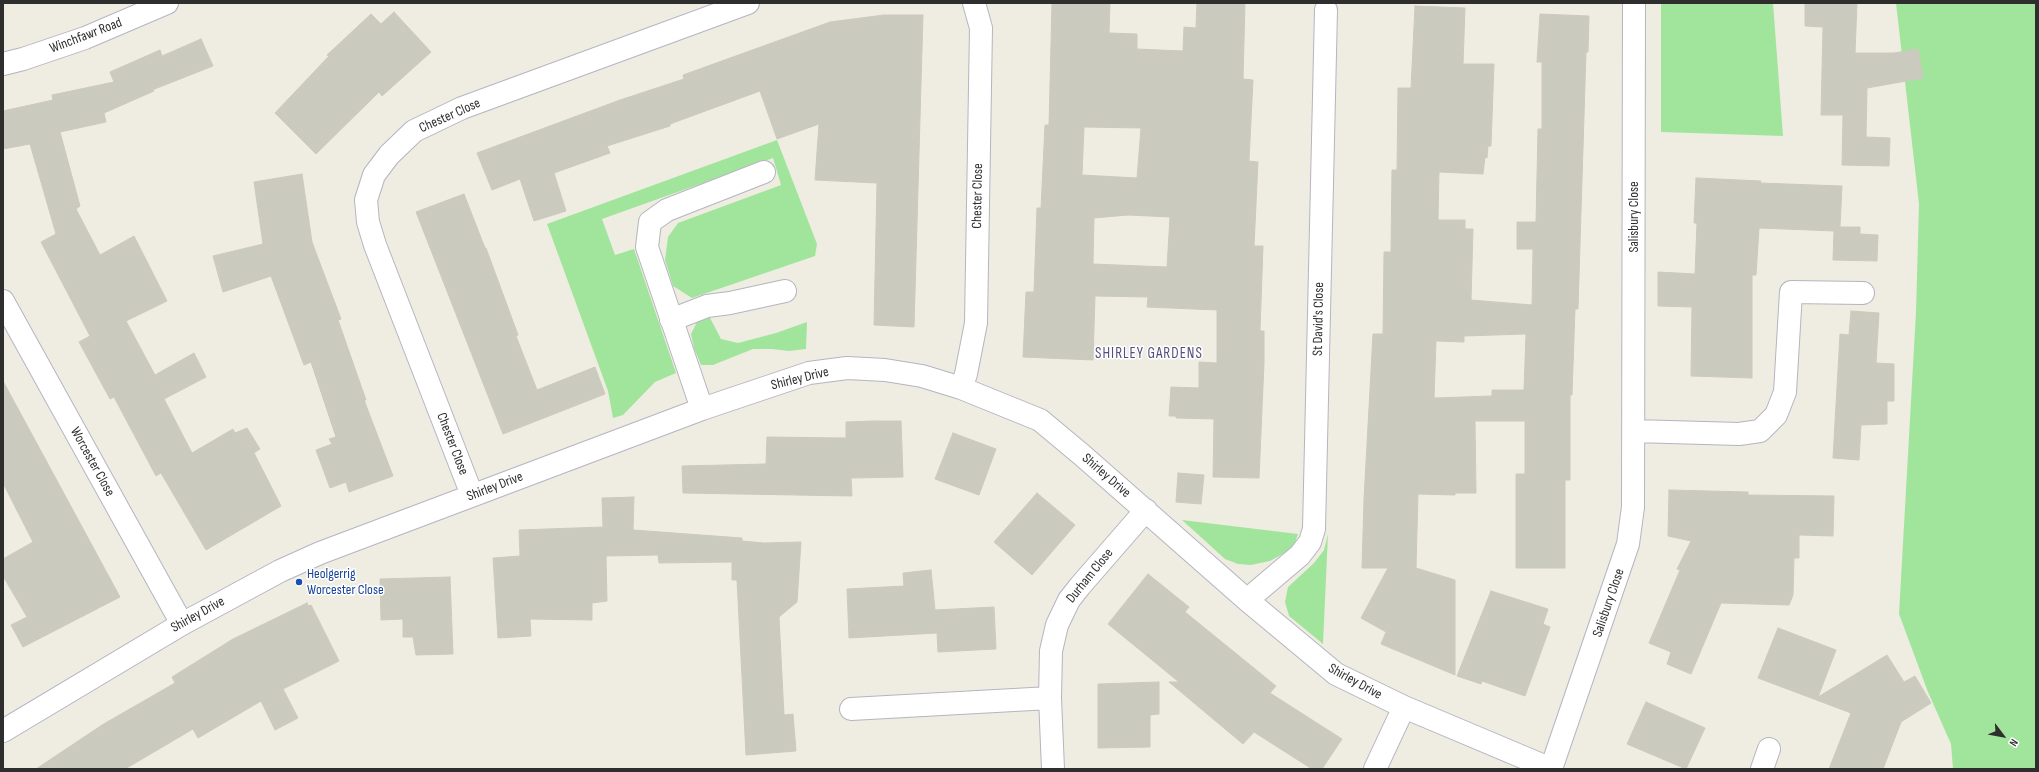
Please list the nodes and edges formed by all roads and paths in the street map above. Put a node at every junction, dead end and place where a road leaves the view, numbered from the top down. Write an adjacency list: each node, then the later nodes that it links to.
1 (167, 3): 6 (street, Winchfawr Road)
2 (748, 3): 15 (street, Chester Close)
3 (974, 3): 12 (street, Chester Close)
4 (1634, 3): 14 (street, Salisbury Close)
5 (1326, 10): 17 (street, St David's Close)
6 (3, 64)
7 (764, 172): 11 (street)
8 (785, 291): 11 (street)
9 (1863, 293): 14 (street)
10 (3, 301): 18 (street, Worcester Close)
11 (671, 320): 13 (street)
12 (961, 388): 13 (street, Shirley Drive); 16 (street, Shirley Drive)
13 (702, 409): 15 (street, Shirley Drive)
14 (1634, 431): 26 (street, Salisbury Close)
15 (472, 495): 18 (street, Shirley Drive)
16 (1146, 510): 17 (street, Shirley Drive); 19 (street, Durham Close)
17 (1247, 600): 20 (street, Shirley Drive)
18 (182, 624): 22 (street, Shirley Drive)
19 (1050, 698): 21 (street); 24 (street, Durham Close)
20 (1404, 707): 25 (street); 26 (street, Shirley Drive)
21 (850, 709)
22 (3, 731)
23 (1769, 749): 27 (street)
24 (1053, 769)
25 (1374, 769)
26 (1551, 769)
27 (1762, 769)

